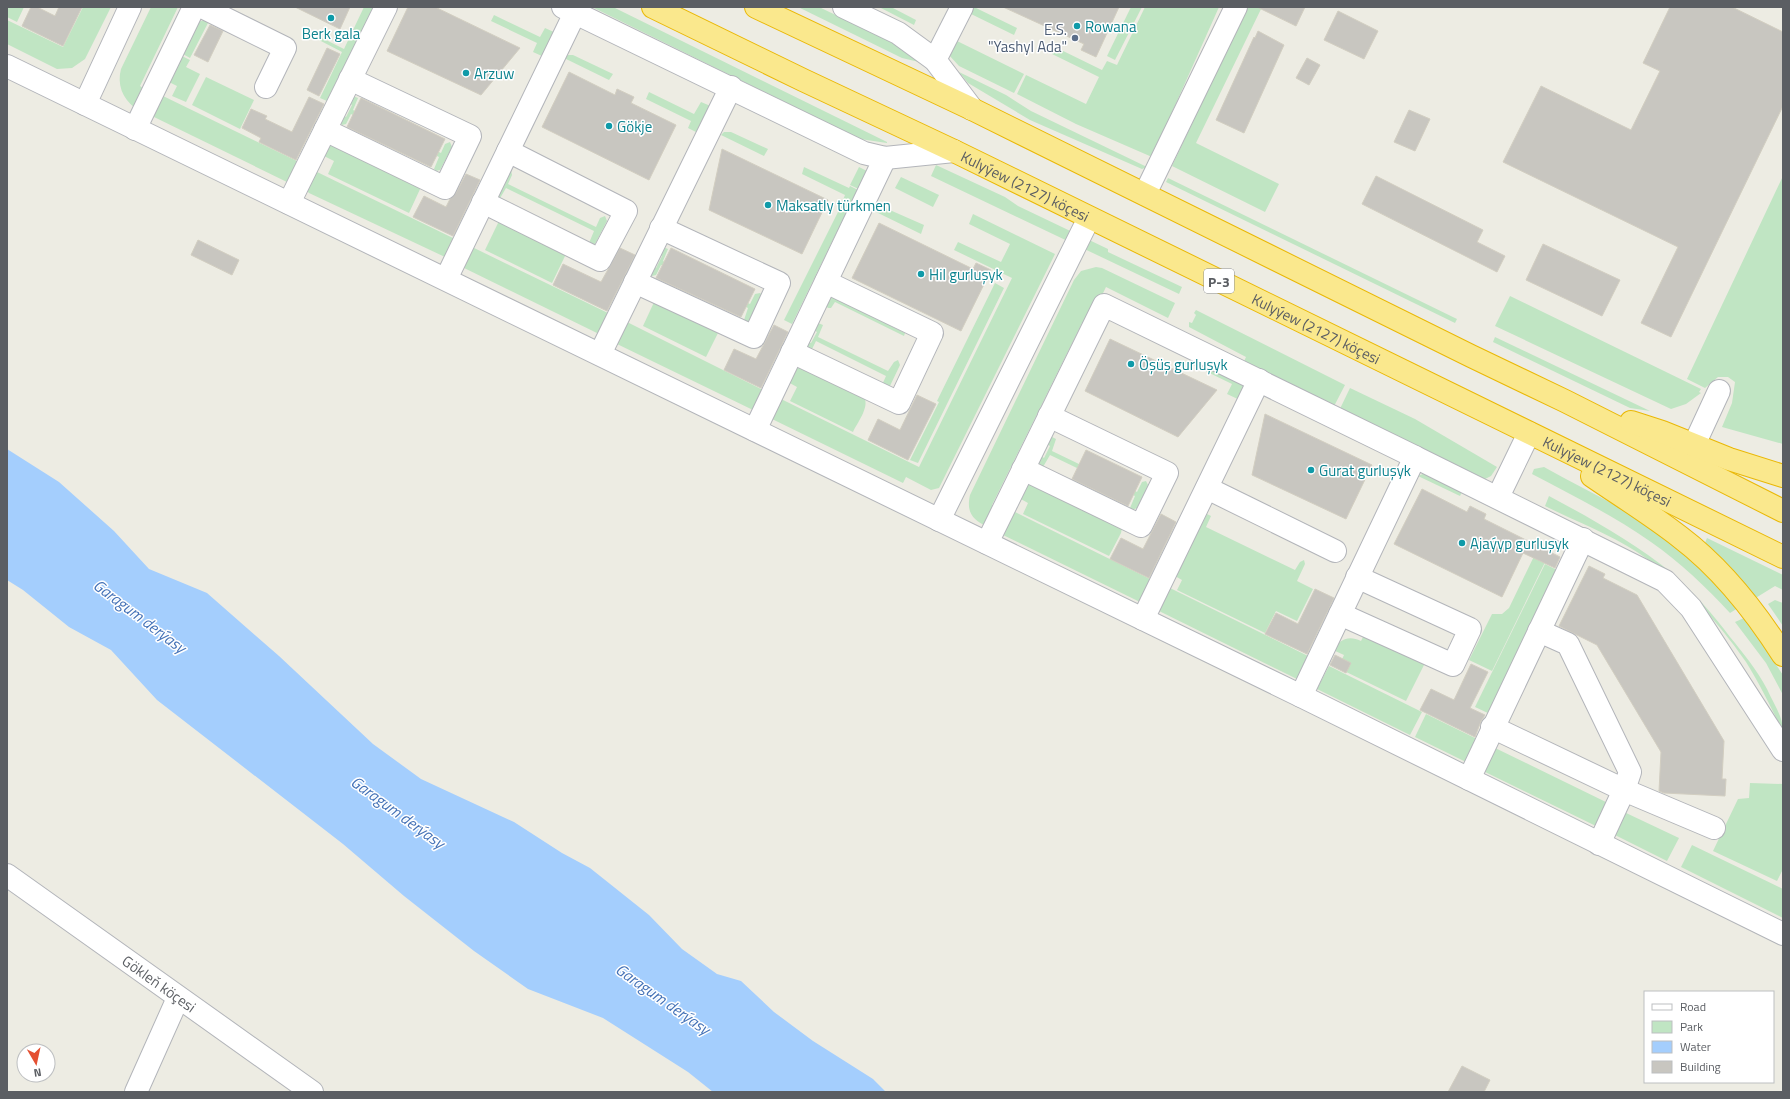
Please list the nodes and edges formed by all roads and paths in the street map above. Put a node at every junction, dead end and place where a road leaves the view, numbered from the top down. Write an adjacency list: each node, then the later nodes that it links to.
1 (130, 7): 16 (street)
2 (194, 7): 18 (street)
3 (202, 7): 14 (street)
4 (386, 7): 13 (street)
5 (653, 7): 21 (highway, Kulyýew (2127) köçesi / P-3)
6 (756, 7): 17 (highway)
7 (844, 7): 11 (street)
8 (962, 7): 11 (street)
9 (1236, 7): 23 (street)
10 (569, 10): 15 (street); 20 (street)
11 (936, 60): 17 (street)
12 (7, 66): 16 (street)
13 (350, 79): 19 (street); 19 (street)
14 (266, 86)
15 (731, 87): 22 (street); 27 (street)
16 (85, 104): 18 (street)
17 (972, 109): 23 (highway)
18 (134, 129): 25 (street)
19 (325, 130): 25 (street)
20 (508, 151): 24 (street); 24 (street)
21 (954, 151): 22 (street); 26 (highway, Kulyýew (2127) köçesi / P-3)
22 (885, 158): 30 (street)
23 (1145, 194): 35 (highway)
24 (483, 202): 28 (street)
25 (289, 203): 28 (street)
26 (1089, 218): 38 (highway, Kulyýew (2127) köçesi / P-3); 46 (street)
27 (661, 228): 29 (street); 29 (street)
28 (446, 279): 32 (street)
29 (635, 282): 32 (street)
30 (826, 282): 31 (street); 31 (street)
31 (792, 352): 37 (street)
32 (600, 354): 37 (street)
33 (1259, 380): 36 (street); 40 (street); 43 (street)
34 (1719, 391): 39 (street)
35 (1565, 401): 39 (highway); 45 (highway)
36 (1049, 416): 41 (street); 41 (street)
37 (755, 430): 46 (street)
38 (1528, 433): 44 (street); 50 (highway, Kulyýew (2127) köçesi / P-3); 55 (highway)
39 (1694, 445): 42 (highway)
40 (1415, 457): 44 (street); 51 (street)
41 (1023, 469): 48 (street)
42 (1783, 476)
43 (1207, 488): 49 (street); 53 (street)
44 (1498, 497): 47 (street)
45 (1783, 511)
46 (940, 520): 48 (street)
47 (1583, 539): 54 (street); 58 (street)
48 (987, 543): 53 (street)
49 (1335, 551)
50 (1783, 558)
51 (1357, 577): 52 (street); 52 (street)
52 (1340, 614): 56 (street)
53 (1143, 619): 56 (street)
54 (1539, 631): 57 (street); 60 (street)
55 (1783, 655)
56 (1301, 696): 59 (street)
57 (1492, 727): 59 (street); 60 (street)
58 (1783, 750)
59 (1469, 779): 62 (street)
60 (1624, 790): 61 (street); 62 (street)
61 (1714, 828)
62 (1599, 844): 64 (street)
63 (7, 875): 65 (street, Gökleň köçesi)
64 (1783, 934)
65 (178, 998): 66 (street); 67 (street, Gökleň köçesi)
66 (136, 1092)
67 (312, 1092)

